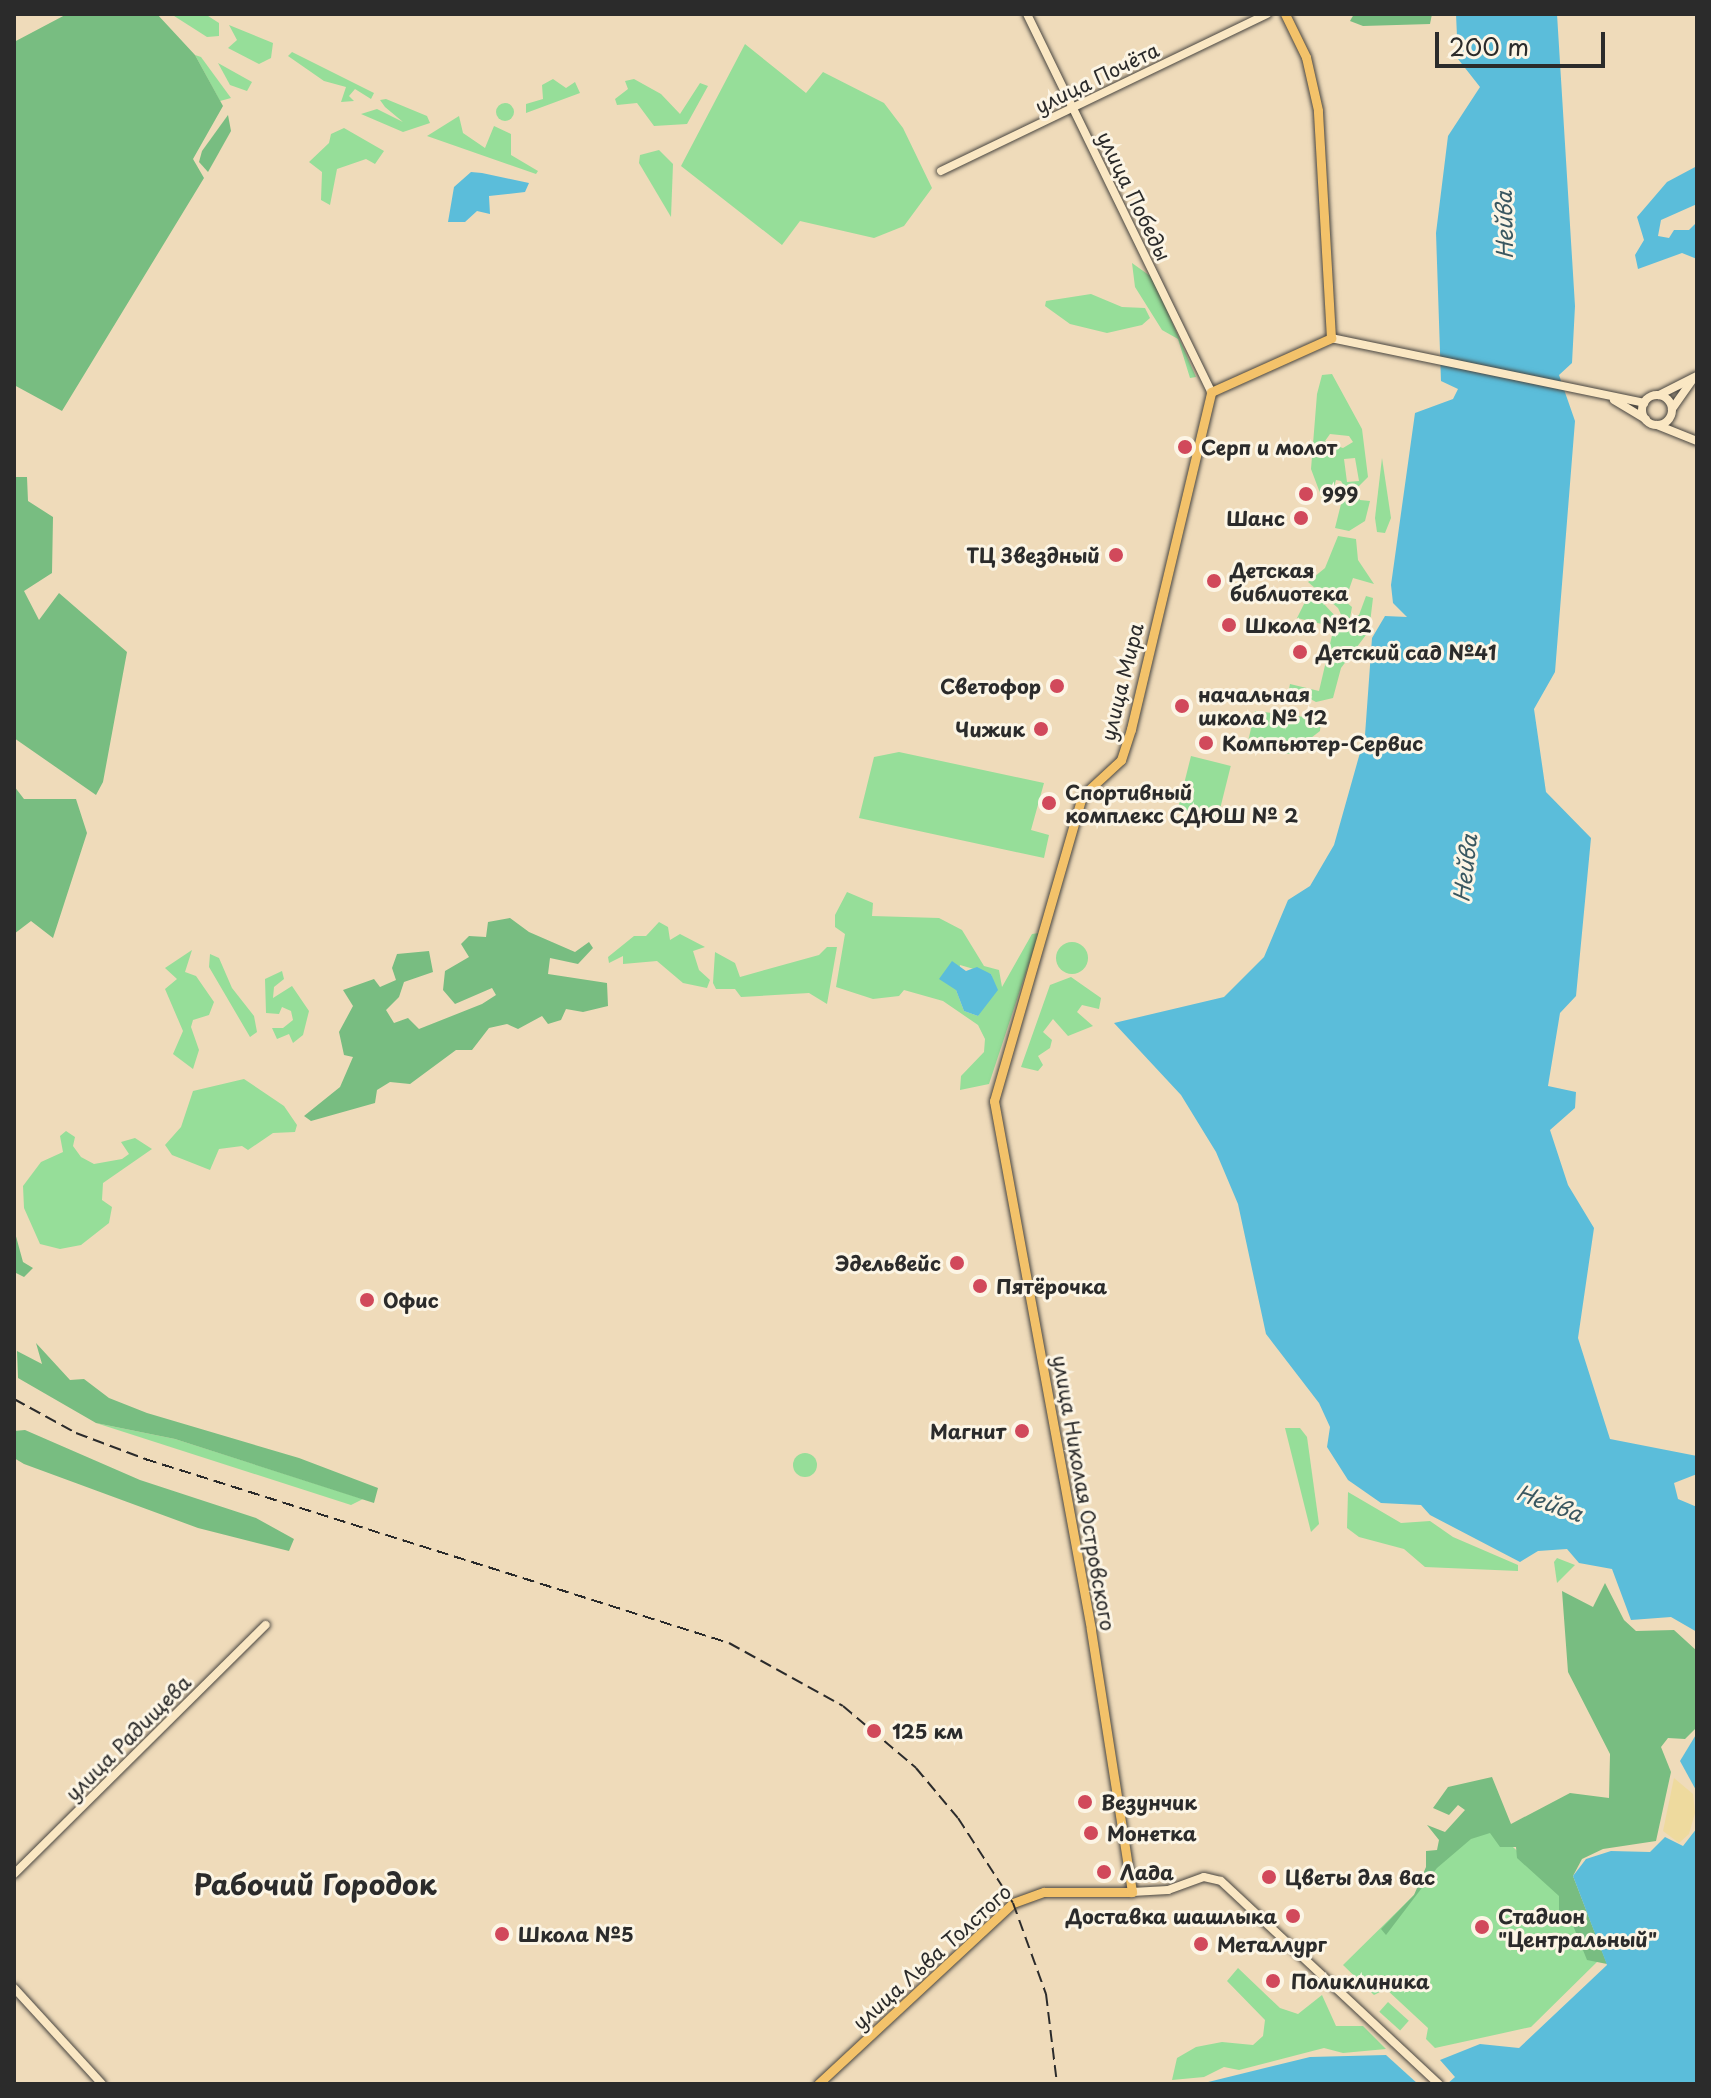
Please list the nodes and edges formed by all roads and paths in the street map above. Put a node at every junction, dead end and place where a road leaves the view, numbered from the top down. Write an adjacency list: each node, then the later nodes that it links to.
1 (1027, 14): 4 (street, улица Победы)
2 (1267, 14): 4 (street, улица Почёта)
3 (1285, 14): 6 (main road)
4 (1073, 108): 5 (street, улица Почёта); 8 (street, улица Победы)
5 (941, 171)
6 (1331, 338): 8 (main road); 10 (street)
7 (1695, 377): 9 (street); 12 (street)
8 (1211, 392): 16 (main road, улица Мира)
9 (1659, 395): 11 (street); 12 (street)
10 (1610, 397): 11 (street); 13 (street)
11 (1644, 403): 13 (street)
12 (1672, 410): 13 (street); 14 (street)
13 (1650, 422): 14 (street)
14 (1685, 433): 15 (street)
15 (1697, 441)
16 (994, 1101): 19 (main road, улица Николая Островского)
17 (266, 1625): 18 (street, улица Радищева)
18 (14, 1874)
19 (1132, 1892): 22 (main road, улица Льва Толстого); 23 (street)
20 (14, 1988): 21 (street)
21 (102, 2084)
22 (818, 2084)
23 (1439, 2084)

